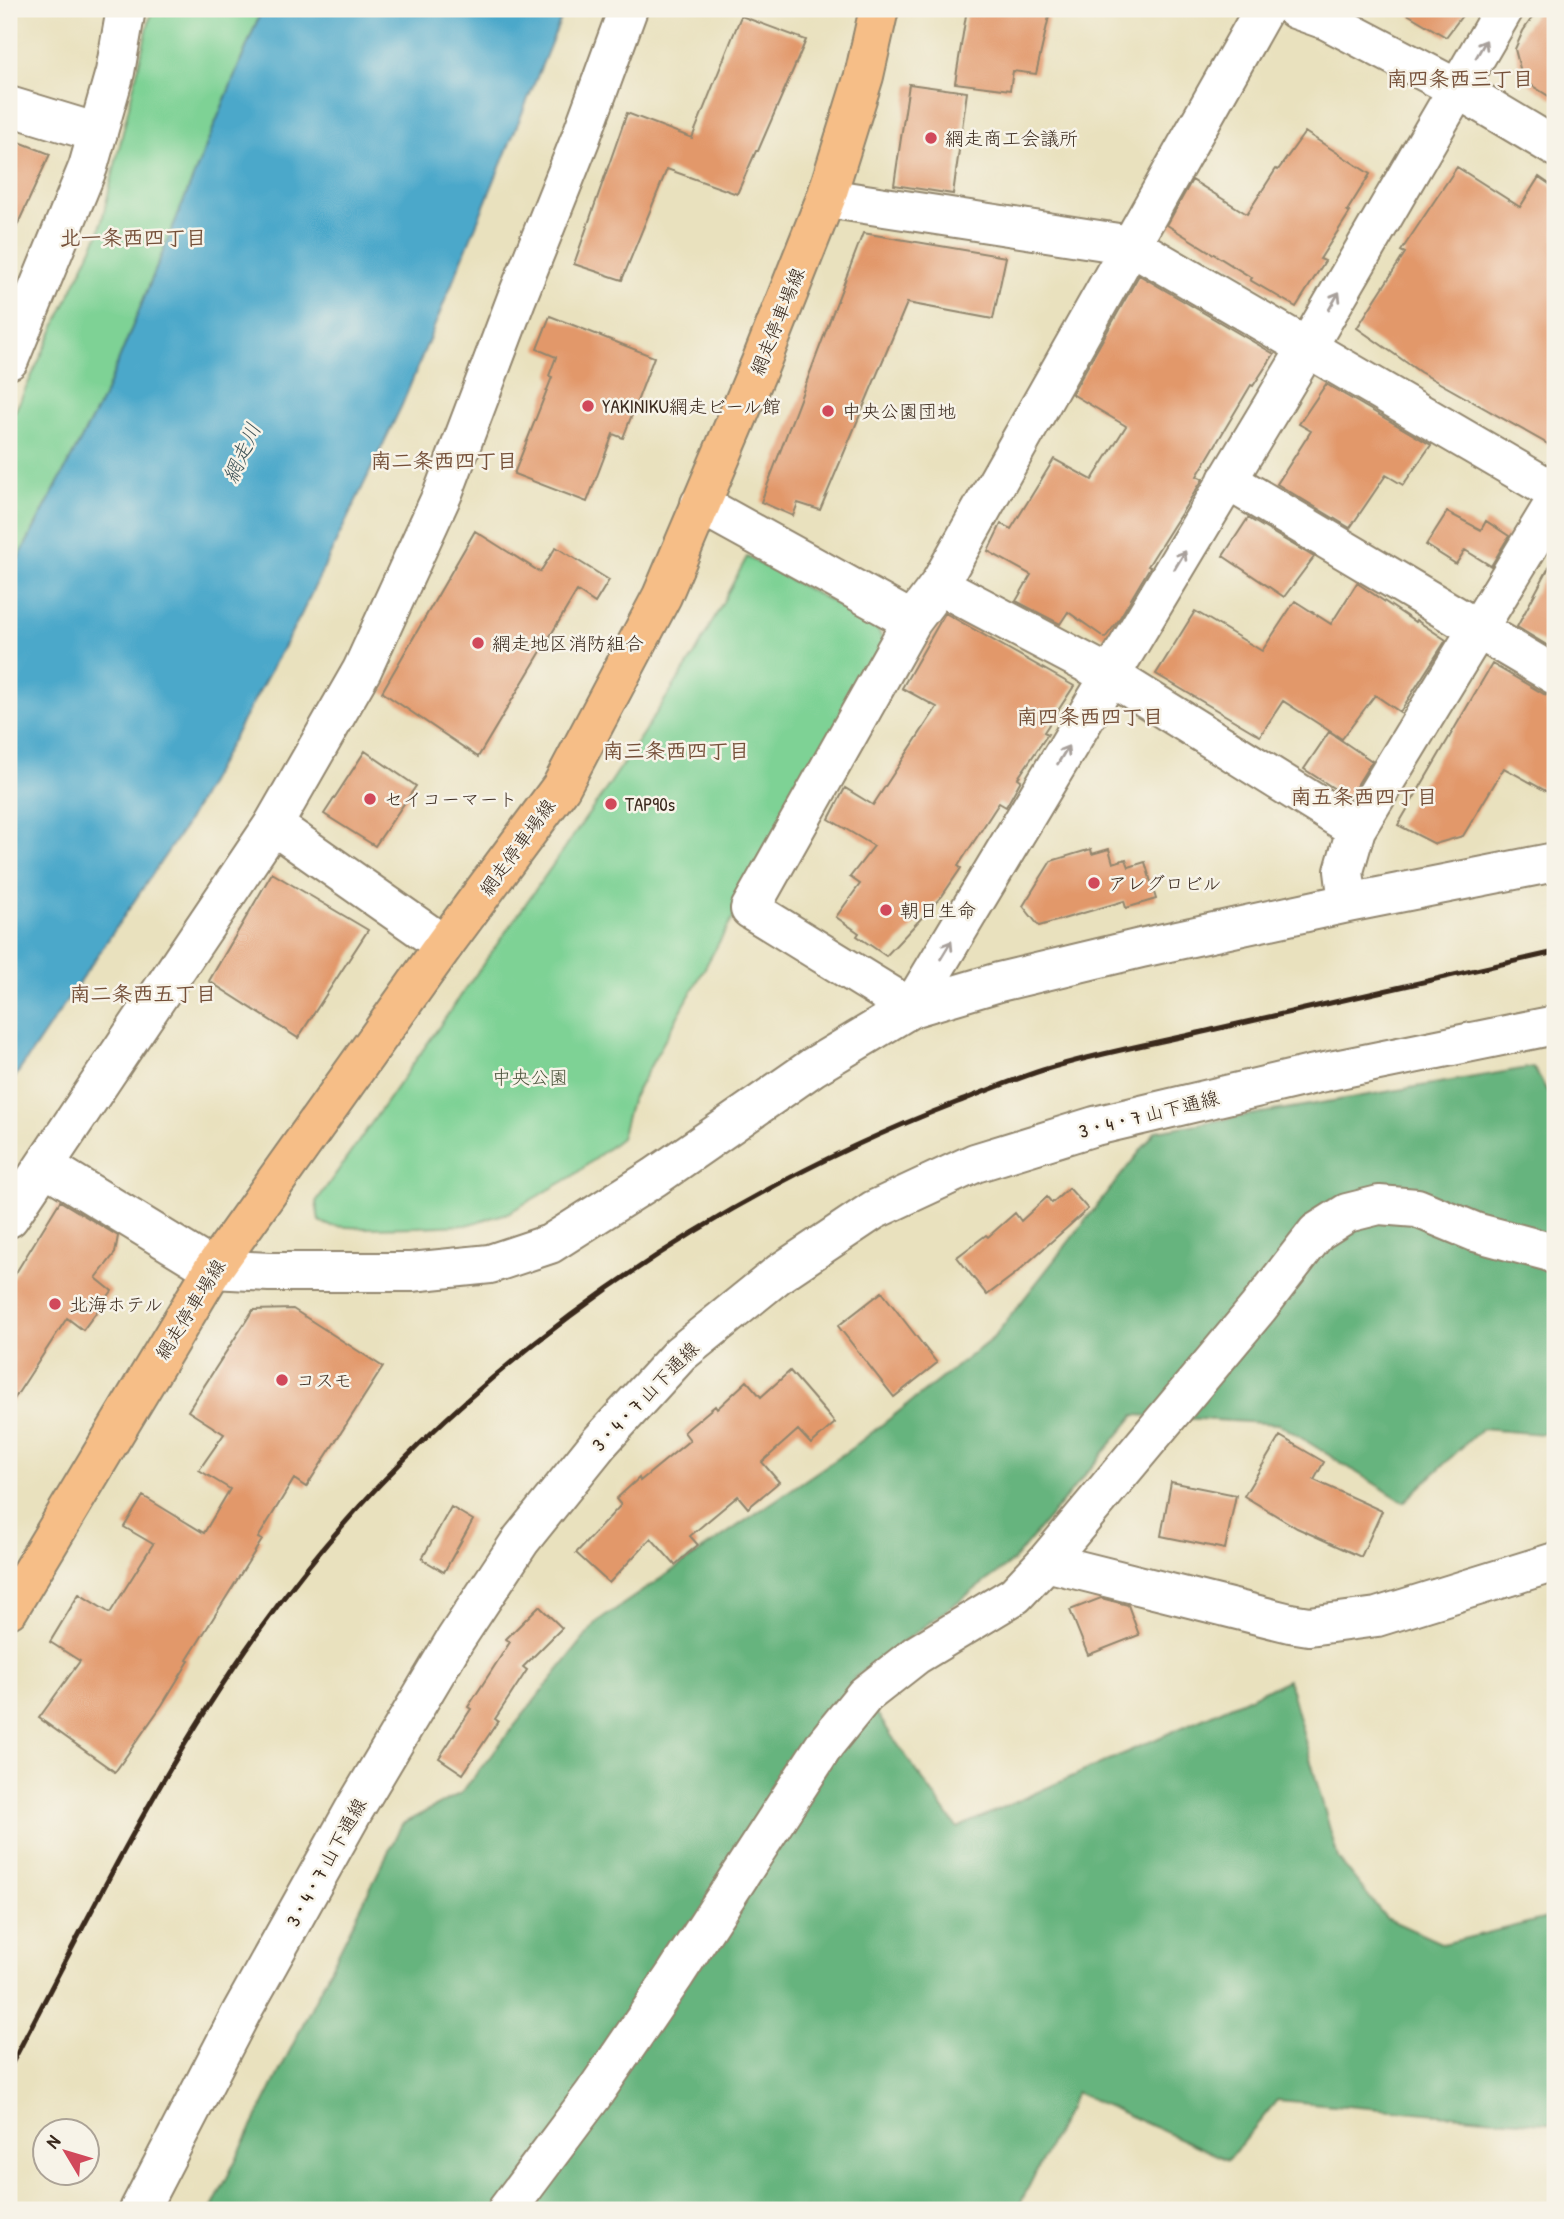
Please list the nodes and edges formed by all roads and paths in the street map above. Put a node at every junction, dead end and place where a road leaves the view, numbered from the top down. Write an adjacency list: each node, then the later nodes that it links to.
1 (126, 9): 9 (street)
2 (628, 9): 25 (street)
3 (879, 9): 11 (main road, 網走停車場線)
4 (1264, 9): 12 (street)
5 (1295, 9): 7 (street)
6 (1504, 9): 7 (street, one-way to 6)
7 (1458, 89): 10 (street); 14 (street, one-way to 7)
8 (9, 106): 9 (street)
9 (98, 133): 13 (street)
10 (1555, 147)
11 (826, 198): 12 (street); 19 (main road, 網走停車場線)
12 (1131, 246): 14 (street); 20 (street)
13 (20, 304): 15 (street)
14 (1307, 348): 16 (street); 17 (street)
15 (9, 360)
16 (1227, 480): 22 (street); 24 (street, one-way to 16)
17 (1555, 492)
18 (1555, 502): 22 (street)
19 (700, 504): 21 (street); 29 (main road, 網走停車場線)
20 (939, 585): 21 (street); 24 (street)
21 (912, 621): 30 (street)
22 (1478, 629): 23 (street); 26 (street)
23 (1555, 675)
24 (1111, 676): 26 (street); 30 (street, one-way to 24)
25 (273, 825): 29 (street); 32 (street)
26 (1356, 829): 28 (street)
27 (1555, 862): 28 (street)
28 (1348, 903): 30 (street)
29 (444, 945): 35 (main road, 網走停車場線)
30 (911, 1008): 35 (street)
31 (1555, 1025): 39 (street, 3・4・7 山下通線)
32 (45, 1166): 33 (street); 35 (street)
33 (9, 1218)
34 (1555, 1255): 36 (street)
35 (213, 1269): 38 (main road, 網走停車場線)
36 (1046, 1562): 37 (street); 40 (street)
37 (1555, 1562)
38 (9, 1609)
39 (139, 2210)
40 (507, 2210)

